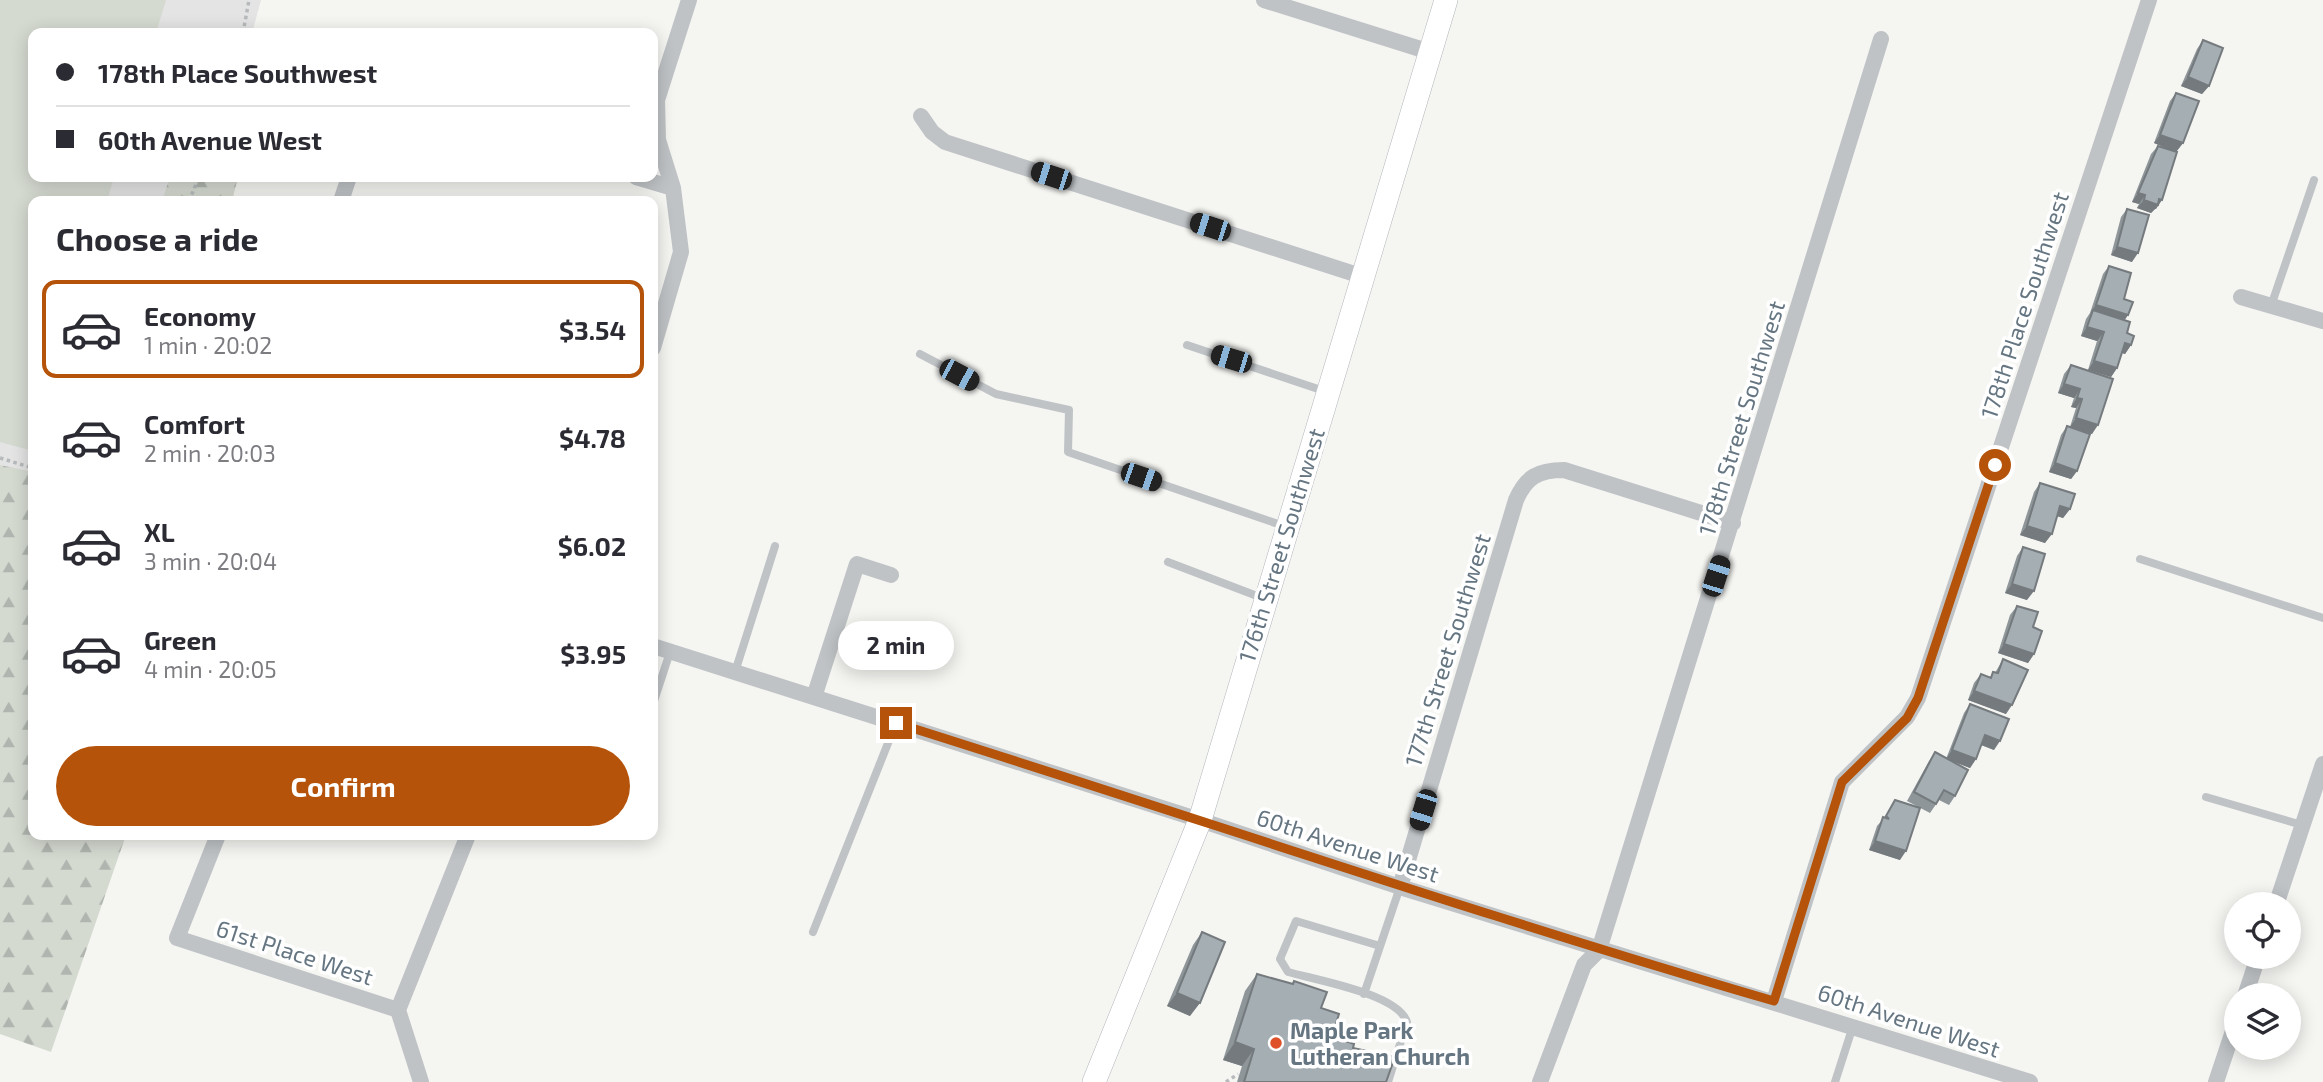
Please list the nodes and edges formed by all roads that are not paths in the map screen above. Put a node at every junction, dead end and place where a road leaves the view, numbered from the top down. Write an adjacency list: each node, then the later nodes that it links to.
1 (689, 0): 7 (street)
2 (1264, 0): 6 (street)
3 (1446, 0): 6 (street, 176th Street Southwest)
4 (2149, 0): 47 (street, 178th Place Southwest)
5 (1881, 39): 21 (street, 178th Street Southwest)
6 (1430, 52): 13 (street, 176th Street Southwest)
7 (658, 97)
8 (921, 116): 13 (street)
9 (658, 140): 12 (street)
10 (2314, 180): 15 (lane)
11 (653, 182): 12 (street)
12 (673, 188): 17 (street)
13 (1362, 276): 20 (street, 176th Street Southwest)
14 (2241, 297): 15 (street)
15 (2271, 306): 16 (street)
16 (2323, 321)
17 (658, 331)
18 (1187, 345): 20 (lane)
19 (920, 354): 22 (lane)
20 (1327, 392): 22 (street, 176th Street Southwest)
21 (1733, 523): 41 (street, 177th Street Southwest); 45 (street, 178th Street Southwest)
22 (1287, 527): 27 (street, 176th Street Southwest)
23 (775, 545): 31 (lane)
24 (2140, 559): 28 (lane)
25 (1168, 562): 27 (lane)
26 (891, 575): 33 (street)
27 (1265, 599): 37 (street, 176th Street Southwest)
28 (2323, 618)
29 (658, 648): 30 (street, 60th Avenue West)
30 (670, 652): 31 (street, 60th Avenue West); 32 (lane)
31 (735, 672): 33 (street, 60th Avenue West)
32 (658, 689)
33 (814, 697): 34 (street, 60th Avenue West)
34 (896, 723): 37 (street, 60th Avenue West); 43 (lane)
35 (2323, 764): 38 (street)
36 (2206, 797): 38 (lane)
37 (1200, 820): 41 (street, 60th Avenue West); 52 (street, 176th Street Southwest)
38 (2302, 825): 42 (street)
39 (216, 840): 48 (street, 61st Place West)
40 (466, 840): 48 (street)
41 (1399, 887): 44 (lane); 45 (street, 60th Avenue West)
42 (2280, 892)
43 (813, 932)
44 (1380, 946): 46 (lane); 46 (lane)
45 (1599, 950): 47 (street, 60th Avenue West); 54 (street, 178th Street Southwest)
46 (1364, 994): 53 (lane)
47 (1774, 1001): 49 (street, 60th Avenue West)
48 (398, 1010): 51 (street)
49 (1853, 1026): 55 (lane); 56 (street, 60th Avenue West)
50 (2224, 1058): 57 (street)
51 (421, 1082)
52 (1094, 1082)
53 (1388, 1082)
54 (1540, 1082)
55 (1835, 1082)
56 (2026, 1082)
57 (2216, 1082)

